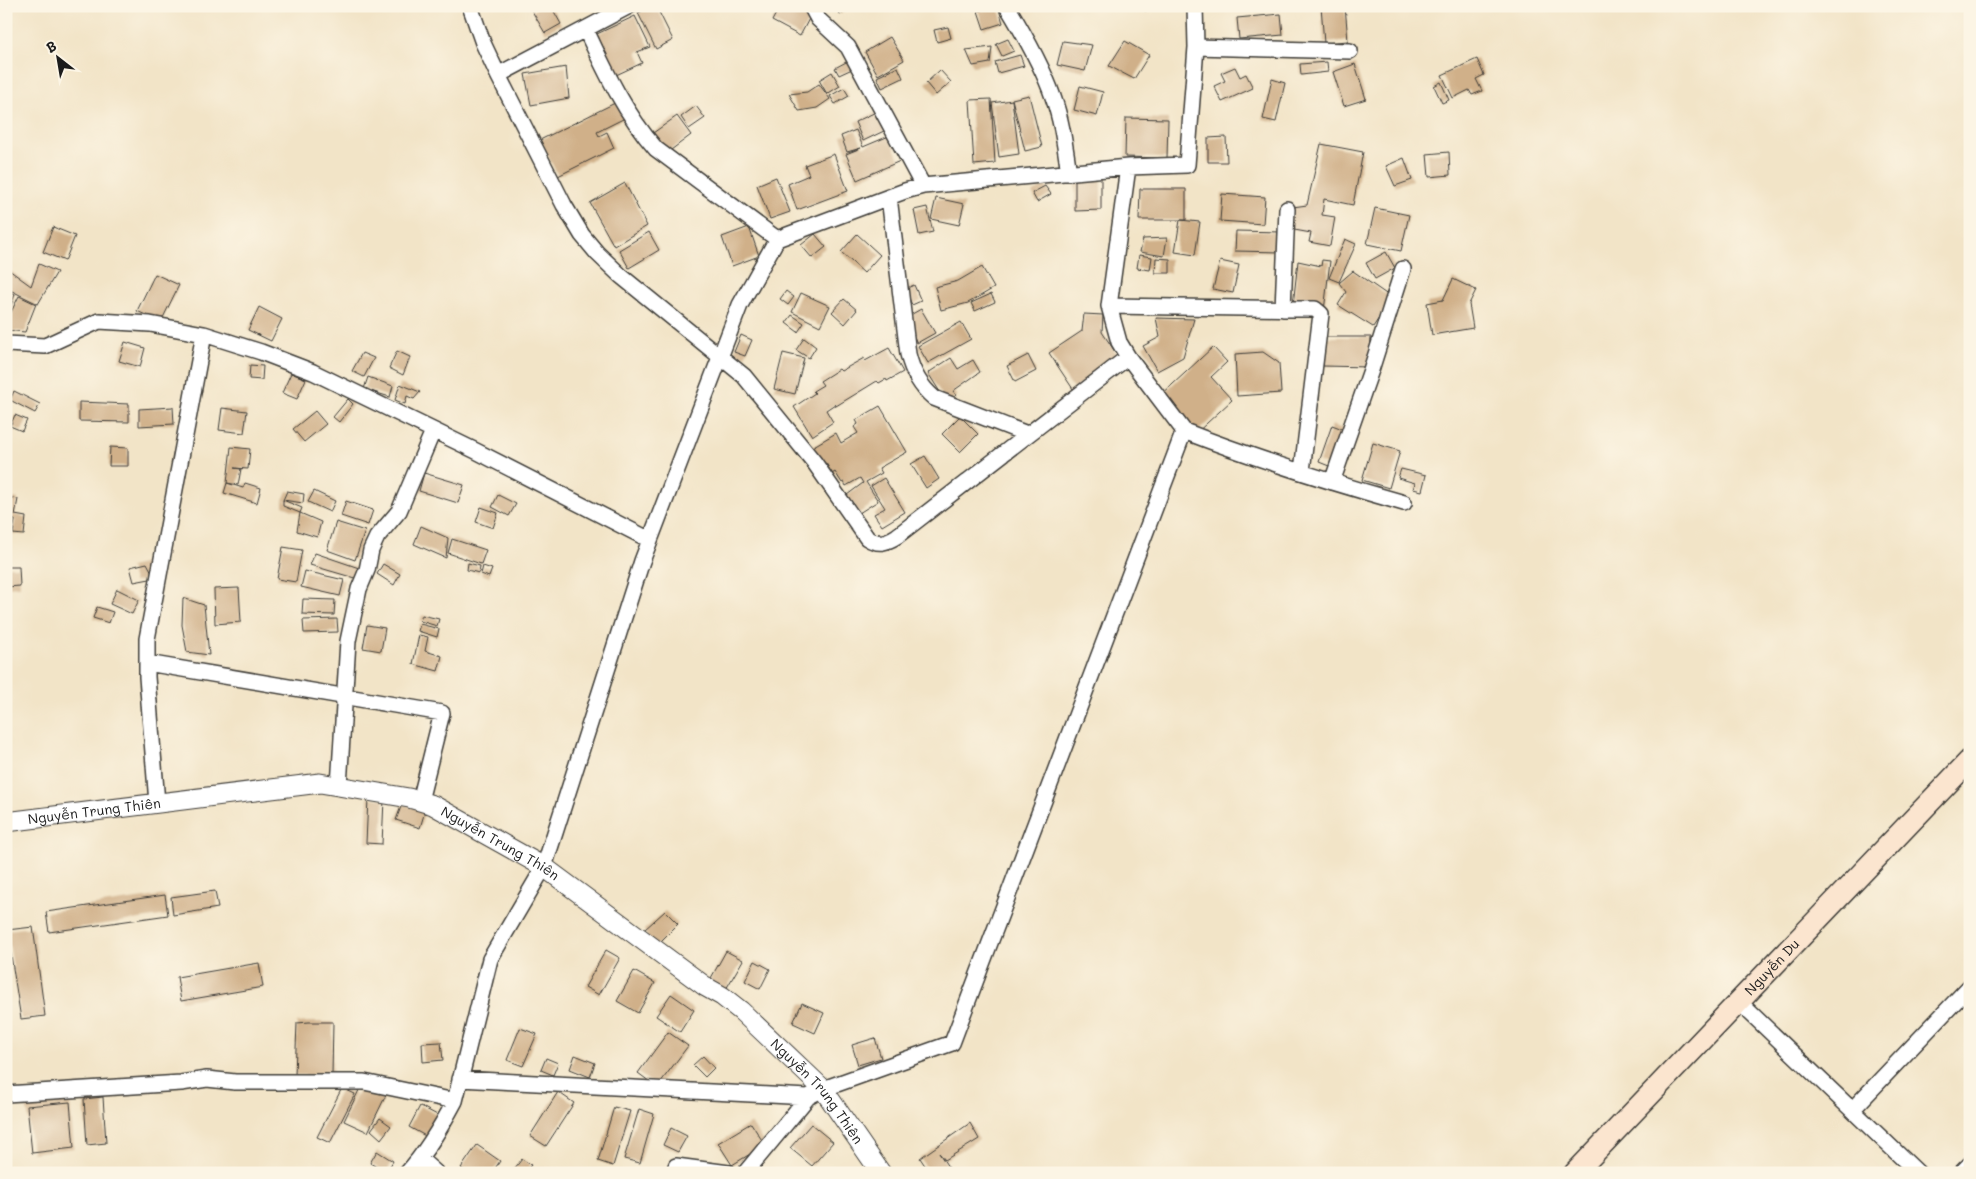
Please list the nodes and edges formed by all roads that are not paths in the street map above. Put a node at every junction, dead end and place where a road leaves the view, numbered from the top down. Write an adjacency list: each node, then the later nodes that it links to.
1 (470, 6): 9 (street)
2 (629, 6): 6 (street)
3 (810, 6): 12 (street)
4 (1007, 6): 11 (street)
5 (1194, 6): 7 (street)
6 (586, 30): 9 (street); 15 (street)
7 (1196, 48): 8 (street); 10 (street)
8 (1350, 51)
9 (498, 75): 21 (street)
10 (1128, 167): 11 (street); 17 (street)
11 (1069, 173): 12 (street)
12 (923, 186): 13 (street)
13 (889, 197): 15 (street); 25 (street)
14 (1287, 209): 18 (street)
15 (777, 239): 21 (street)
16 (1403, 269): 27 (street)
17 (1108, 306): 18 (street); 22 (street)
18 (1283, 308): 26 (street)
19 (204, 334): 20 (street); 23 (street); 30 (street)
20 (6, 344)
21 (722, 357): 25 (street); 29 (street)
22 (1128, 357): 24 (street); 25 (street)
23 (433, 431): 29 (street); 31 (street)
24 (1184, 431): 26 (street); 41 (street)
25 (1027, 434)
26 (1302, 472): 27 (street)
27 (1332, 482): 28 (street)
28 (1404, 502)
29 (650, 540): 37 (street)
30 (147, 663): 31 (street); 35 (street)
31 (344, 697): 33 (street); 34 (street)
32 (1970, 760): 39 (main road, Nguyễn Du)
33 (338, 786): 34 (street, Nguyễn Trung Thiên); 35 (street, Nguyễn Trung Thiên)
34 (420, 801): 37 (street, Nguyễn Trung Thiên)
35 (157, 803): 36 (street, Nguyễn Trung Thiên)
36 (6, 822)
37 (544, 867): 40 (street); 41 (street, Nguyễn Trung Thiên)
38 (1970, 986): 44 (street)
39 (1738, 1002): 44 (street); 53 (main road, Nguyễn Du)
40 (460, 1079): 41 (street); 43 (street)
41 (816, 1093): 51 (street); 52 (street, Nguyễn Trung Thiên)
42 (6, 1094): 43 (street)
43 (455, 1101): 45 (street)
44 (1852, 1110): 54 (street)
45 (420, 1159): 48 (street); 49 (street)
46 (1970, 1164): 55 (street)
47 (676, 1166): 50 (street)
48 (407, 1173)
49 (436, 1173)
50 (729, 1173)
51 (745, 1173)
52 (881, 1173)
53 (1575, 1173)
54 (1918, 1173)
55 (1961, 1173)

